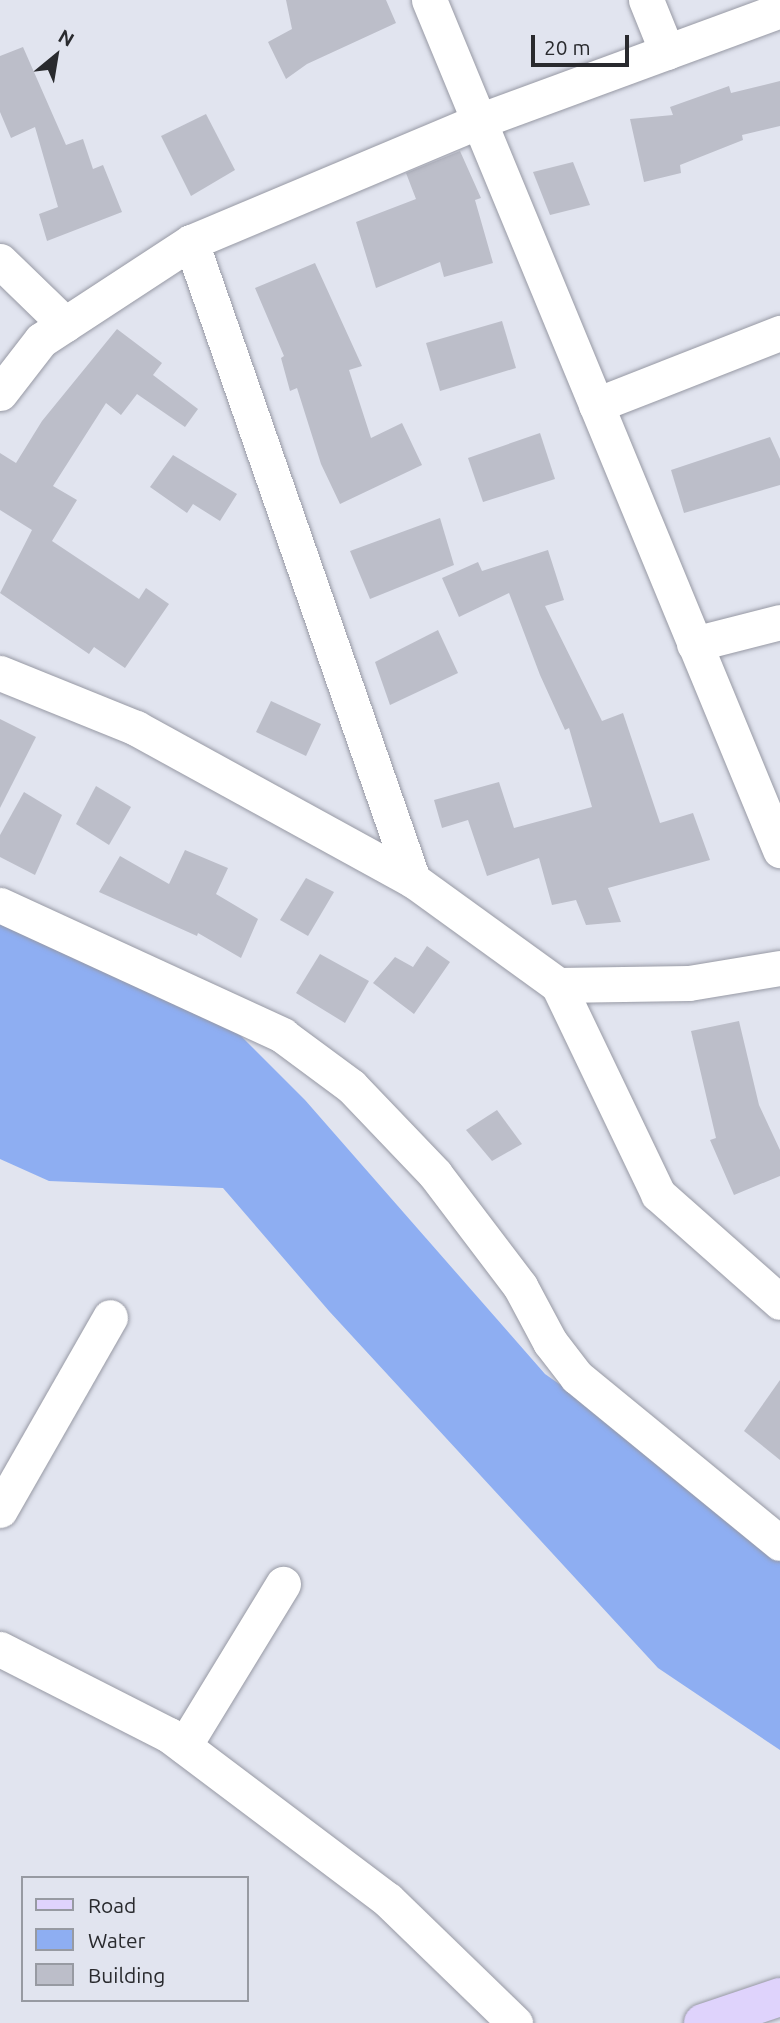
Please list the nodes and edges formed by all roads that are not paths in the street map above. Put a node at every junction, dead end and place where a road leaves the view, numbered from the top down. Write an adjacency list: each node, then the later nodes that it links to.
1 (429, 0): 5 (street)
2 (646, 0): 4 (street)
3 (780, 10): 4 (street)
4 (667, 52): 5 (street)
5 (479, 121): 6 (street); 11 (street)
6 (191, 243): 8 (street); 16 (street)
7 (0, 261): 8 (street)
8 (65, 324): 10 (street)
9 (780, 333): 11 (street)
10 (0, 393)
11 (596, 405): 13 (street)
12 (780, 622): 13 (street)
13 (694, 645): 15 (street)
14 (0, 673): 16 (street)
15 (780, 850)
16 (413, 880): 19 (street)
17 (0, 905): 24 (street)
18 (780, 968): 19 (street)
19 (558, 985): 20 (street)
20 (765, 1273): 21 (street)
21 (780, 1302)
22 (110, 1317): 23 (street)
23 (0, 1510)
24 (780, 1544)
25 (283, 1584): 27 (street)
26 (0, 1649): 27 (street)
27 (184, 1746): 30 (street)
28 (780, 1997): 29 (main road)
29 (710, 2022)
30 (515, 2023)

